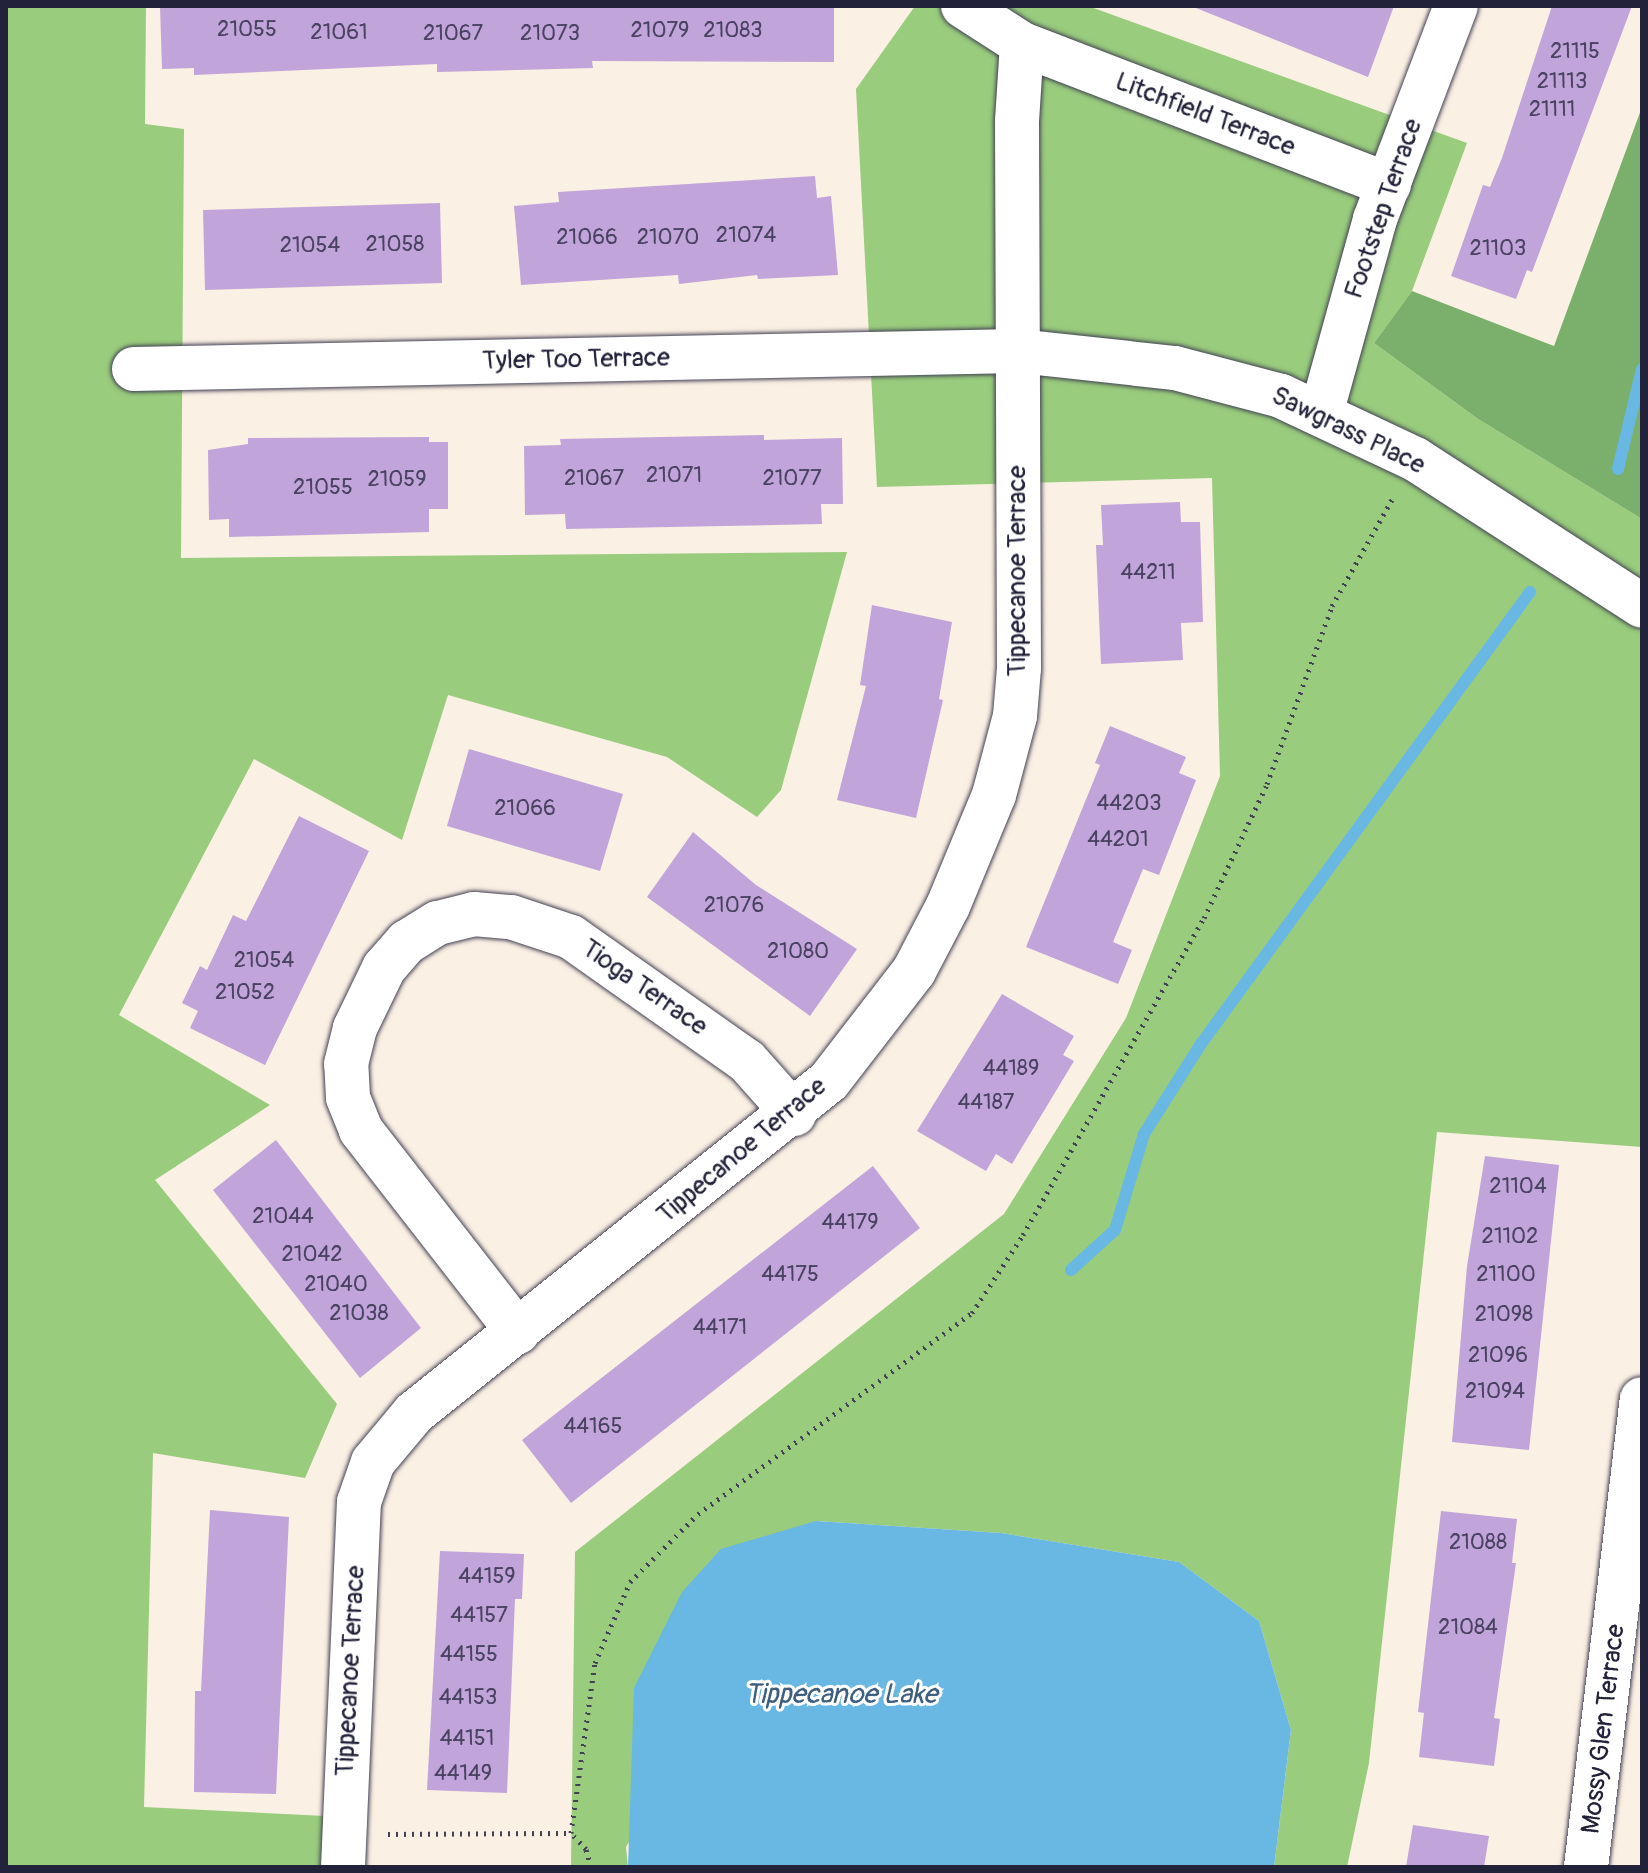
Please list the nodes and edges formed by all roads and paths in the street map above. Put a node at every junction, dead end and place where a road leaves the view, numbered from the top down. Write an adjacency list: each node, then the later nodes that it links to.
1 (963, 6): 3 (street, Litchfield Terrace)
2 (1456, 6): 4 (street, Footstep Terrace)
3 (1022, 44): 4 (street, Litchfield Terrace); 5 (street)
4 (1389, 185): 7 (street, Footstep Terrace)
5 (1018, 351): 6 (street, Tyler Too Terrace); 7 (street, Sawgrass Place); 10 (street, Tippecanoe Terrace)
6 (134, 369)
7 (1321, 414): 8 (street, Sawgrass Place)
8 (1415, 459): 9 (street, Sawgrass Place); 13 (path)
9 (1642, 606)
10 (794, 1114): 11 (street, Tippecanoe Terrace); 11 (street, Tioga Terrace)
11 (518, 1332): 14 (street, Tippecanoe Terrace)
12 (1642, 1399): 16 (street, Mossy Glen Terrace)
13 (571, 1833): 14 (path); 15 (path)
14 (343, 1850)
15 (591, 1867)
16 (1586, 1867)

